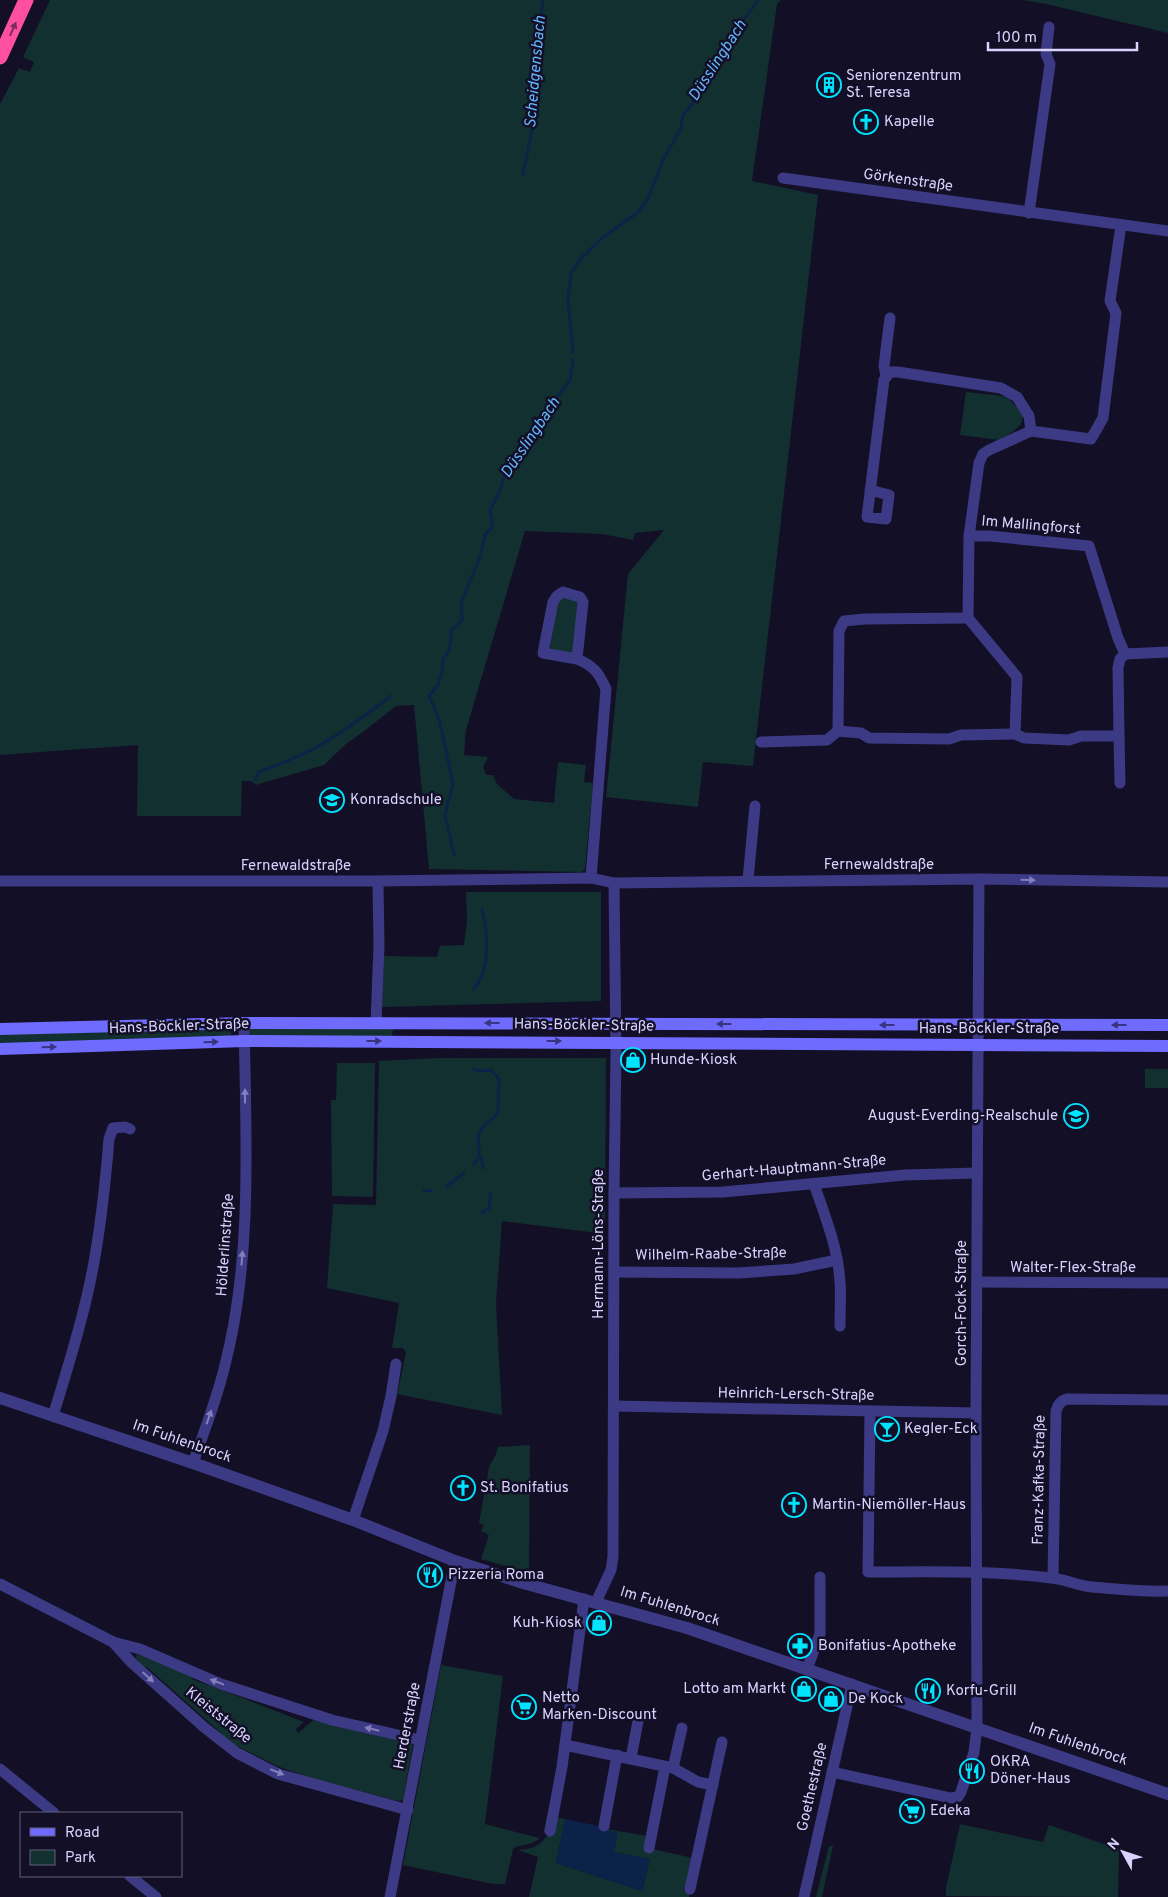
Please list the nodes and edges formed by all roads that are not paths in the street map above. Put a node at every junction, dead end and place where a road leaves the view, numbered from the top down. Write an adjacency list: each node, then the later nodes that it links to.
1 (26, 0): 3 (highway, one-way to 1)
2 (1049, 27): 5 (street)
3 (0, 57)
4 (783, 178): 5 (street, Görkenstraße)
5 (1028, 213): 6 (street, Görkenstraße)
6 (1121, 225): 7 (street, Görkenstraße); 10 (street)
7 (1168, 232)
8 (890, 318): 9 (street)
9 (886, 376): 10 (street); 11 (street)
10 (1031, 430): 12 (street)
11 (870, 490)
12 (969, 536): 13 (street, Im Mallingforst); 15 (street, Im Mallingforst)
13 (968, 618): 17 (street); 18 (street)
14 (1168, 652): 15 (street)
15 (1125, 654): 19 (street)
16 (577, 659): 16 (street); 23 (street)
17 (838, 732): 18 (street); 20 (street)
18 (1015, 734): 19 (street)
19 (1119, 736): 21 (street)
20 (761, 742)
21 (1120, 783)
22 (755, 806): 25 (street)
23 (592, 878): 27 (street, Fernewaldstraße); 29 (street, Fernewaldstraße)
24 (979, 879): 25 (street, Fernewaldstraße); 28 (street, Fernewaldstraße, one-way to 28); 34 (street, Gorch-Fock-Straße)
25 (748, 880): 29 (street, Fernewaldstraße)
26 (0, 881): 27 (street, Fernewaldstraße)
27 (378, 881): 31 (street)
28 (1168, 882)
29 (614, 883): 32 (street, Hermann-Löns-Straße)
30 (244, 1023): 31 (main road, Hans-Böckler-Straße); 35 (main road, Hans-Böckler-Straße); 36 (street, Hölderlinstraße)
31 (376, 1023): 32 (main road, Hans-Böckler-Straße, one-way to 31)
32 (616, 1023): 34 (main road, Hans-Böckler-Straße, one-way to 32); 37 (street, Hermann-Löns-Straße)
33 (1168, 1025): 34 (main road, Hans-Böckler-Straße, one-way to 34)
34 (978, 1026): 38 (street, Gorch-Fock-Straße)
35 (0, 1029)
36 (245, 1041): 37 (main road, Hans-Böckler-Straße, one-way to 37); 40 (main road, Hans-Böckler-Straße, one-way to 36); 57 (street, Hölderlinstraße, one-way to 36)
37 (616, 1042): 38 (main road, Hans-Böckler-Straße); 44 (street, Hermann-Löns-Straße)
38 (978, 1045): 39 (main road, Hans-Böckler-Straße); 42 (street, Gorch-Fock-Straße)
39 (1168, 1046)
40 (0, 1049)
41 (130, 1129): 56 (street)
42 (977, 1173): 43 (street, Gerhart-Hauptmann-Straße); 47 (street, Gorch-Fock-Straße)
43 (814, 1184): 44 (street, Gerhart-Hauptmann-Straße); 45 (street)
44 (614, 1193): 46 (street, Hermann-Löns-Straße)
45 (837, 1260): 46 (street, Wilhelm-Raabe-Straße); 49 (street)
46 (615, 1272): 53 (street, Hermann-Löns-Straße)
47 (977, 1282): 48 (street, Walter-Flex-Straße); 55 (street, Gorch-Fock-Straße)
48 (1168, 1283)
49 (840, 1326)
50 (396, 1364): 58 (street)
51 (0, 1398): 56 (street, Im Fuhlenbrock)
52 (1168, 1400): 62 (street, Franz-Kafka-Straße)
53 (614, 1406): 54 (street, Heinrich-Lersch-Straße); 65 (street, Hermann-Löns-Straße)
54 (870, 1412): 55 (street, Heinrich-Lersch-Straße); 60 (street)
55 (976, 1412): 60 (street, Gorch-Fock-Straße)
56 (53, 1416): 57 (street, Im Fuhlenbrock)
57 (193, 1463): 58 (street, Im Fuhlenbrock)
58 (353, 1520): 59 (street, Im Fuhlenbrock)
59 (455, 1561): 65 (street, Im Fuhlenbrock); 72 (street, Herderstraße)
60 (976, 1573): 62 (street); 70 (street, Gorch-Fock-Straße)
61 (820, 1577): 67 (street)
62 (1053, 1578): 64 (street)
63 (0, 1584): 66 (street, Kleiststraße)
64 (1168, 1592)
65 (590, 1601): 67 (street, Im Fuhlenbrock); 74 (street, Hermann-Löns-Straße)
66 (113, 1642): 72 (street, Kleiststraße, one-way to 66); 82 (street, Kleiststraße, one-way to 82)
67 (807, 1669): 68 (street, Im Fuhlenbrock)
68 (852, 1684): 70 (street, Im Fuhlenbrock); 79 (street, Goethestraße)
69 (639, 1716): 76 (street)
70 (977, 1727): 79 (street); 81 (street, Im Fuhlenbrock)
71 (682, 1728): 77 (street)
72 (420, 1740): 82 (street, Herderstraße)
73 (722, 1742): 80 (street)
74 (565, 1745): 75 (street); 85 (street, Hermann-Löns-Straße)
75 (617, 1755): 76 (street); 84 (street)
76 (630, 1758): 77 (street)
77 (669, 1767): 80 (street); 86 (street)
78 (0, 1769): 83 (street)
79 (832, 1772): 91 (street, Goethestraße)
80 (713, 1785): 88 (street)
81 (1168, 1794)
82 (408, 1810): 90 (street, Herderstraße)
83 (53, 1812)
84 (604, 1826)
85 (550, 1832)
86 (649, 1848)
87 (131, 1877): 89 (street)
88 (690, 1889)
89 (156, 1897)
90 (390, 1897)
91 (804, 1897)

